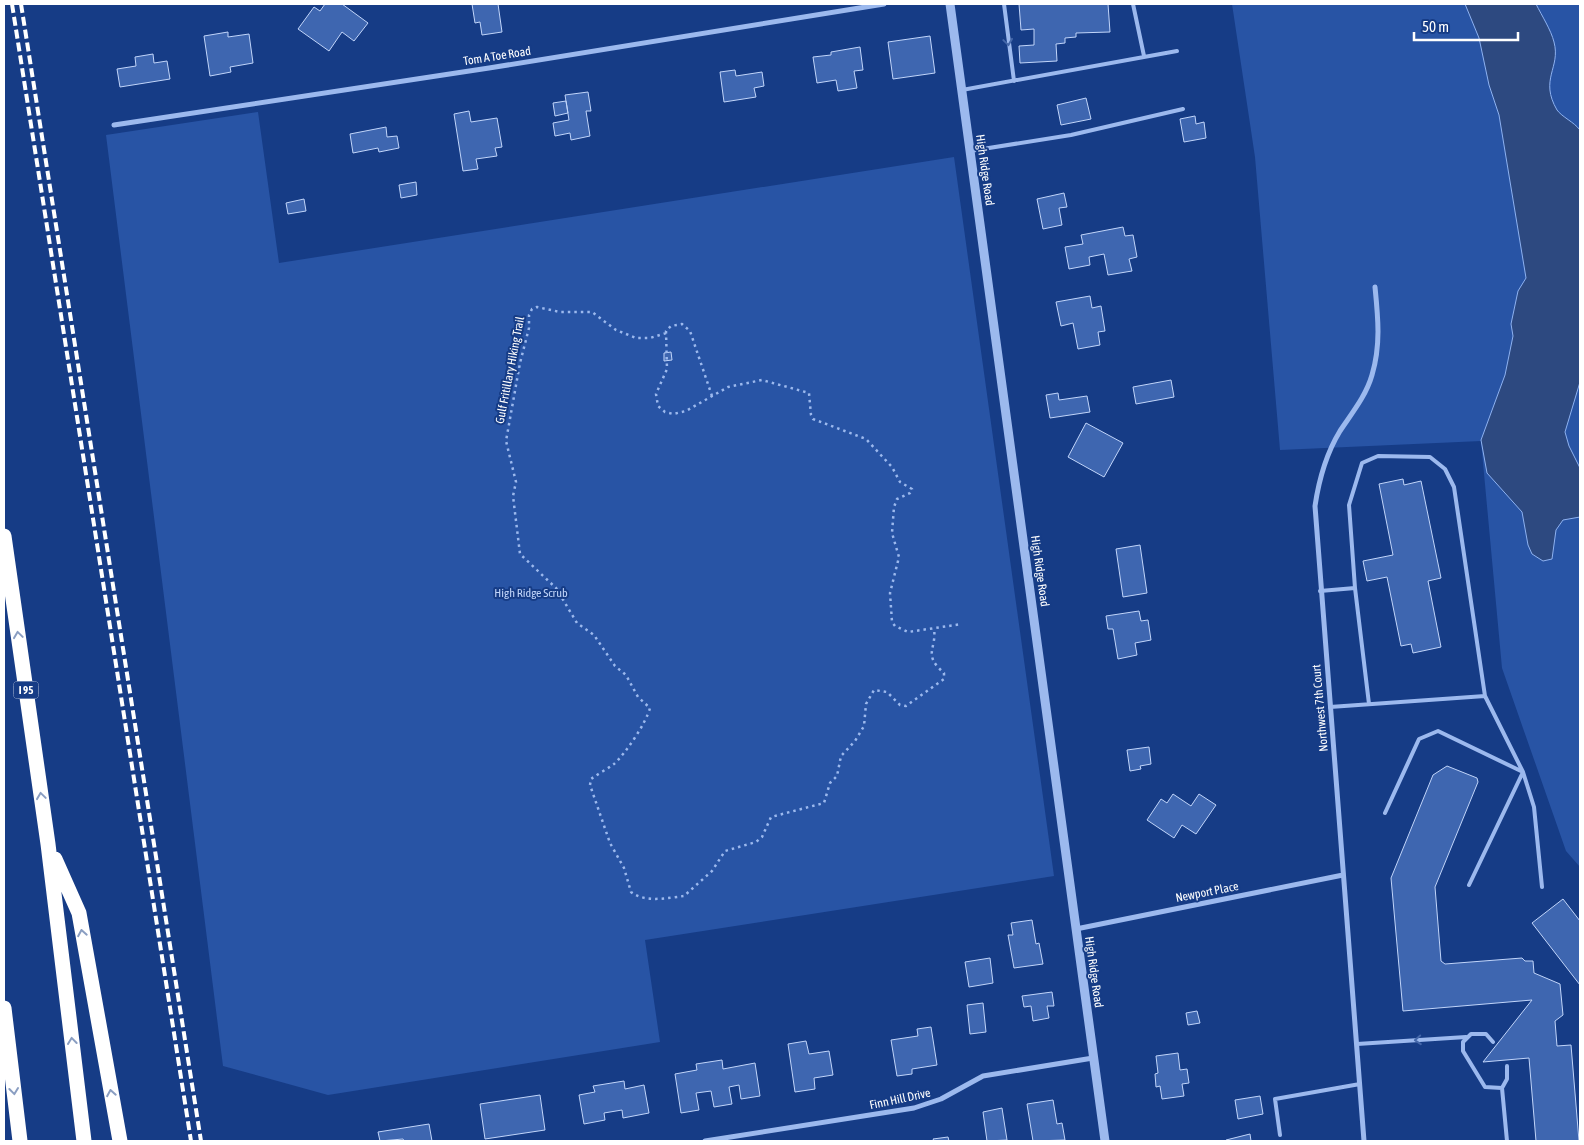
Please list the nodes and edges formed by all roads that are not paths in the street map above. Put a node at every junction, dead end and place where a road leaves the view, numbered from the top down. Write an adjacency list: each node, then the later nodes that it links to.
1 (884, 4): 10 (street, Tom A Toe Road)
2 (950, 4): 8 (street, High Ridge Road)
3 (1004, 4): 7 (lane, one-way to 7)
4 (1133, 4): 6 (lane)
5 (1177, 51): 6 (lane)
6 (1144, 56): 7 (lane)
7 (1014, 81): 8 (lane)
8 (962, 90): 11 (street, High Ridge Road)
9 (1183, 109): 11 (lane)
10 (114, 125)
11 (970, 151): 25 (street, High Ridge Road)
12 (1375, 287): 15 (street, Northwest 7th Court)
13 (4, 536): 21 (highway, I 95, one-way to 13)
14 (1355, 588): 15 (lane); 16 (lane); 17 (lane)
15 (1320, 591): 18 (street, Northwest 7th Court)
16 (1484, 696): 17 (lane); 19 (lane)
17 (1369, 704): 18 (lane)
18 (1330, 707): 22 (street, Northwest 7th Court)
19 (1523, 772): 20 (lane); 23 (lane); 24 (lane)
20 (1385, 814)
21 (48, 844): 36 (highway, I 95, one-way to 21); 37 (highway, one-way to 21)
22 (1343, 875): 25 (street, Newport Place); 29 (street, Northwest 7th Court)
23 (1469, 885)
24 (1542, 887)
25 (1076, 929): 30 (street, High Ridge Road)
26 (4, 1008): 35 (highway, one-way to 35)
27 (1466, 1037): 28 (lane); 29 (lane, one-way to 29); 33 (lane)
28 (1493, 1042)
29 (1356, 1044): 32 (street, Northwest 7th Court)
30 (1093, 1058): 38 (street, Finn Hill Drive); 39 (street, High Ridge Road)
31 (1507, 1066): 33 (lane)
32 (1360, 1084): 34 (lane); 40 (street, Northwest 7th Court)
33 (1502, 1088): 41 (lane)
34 (1280, 1135)
35 (20, 1141)
36 (84, 1141)
37 (120, 1141)
38 (705, 1141)
39 (1104, 1141)
40 (1364, 1141)
41 (1507, 1141)

